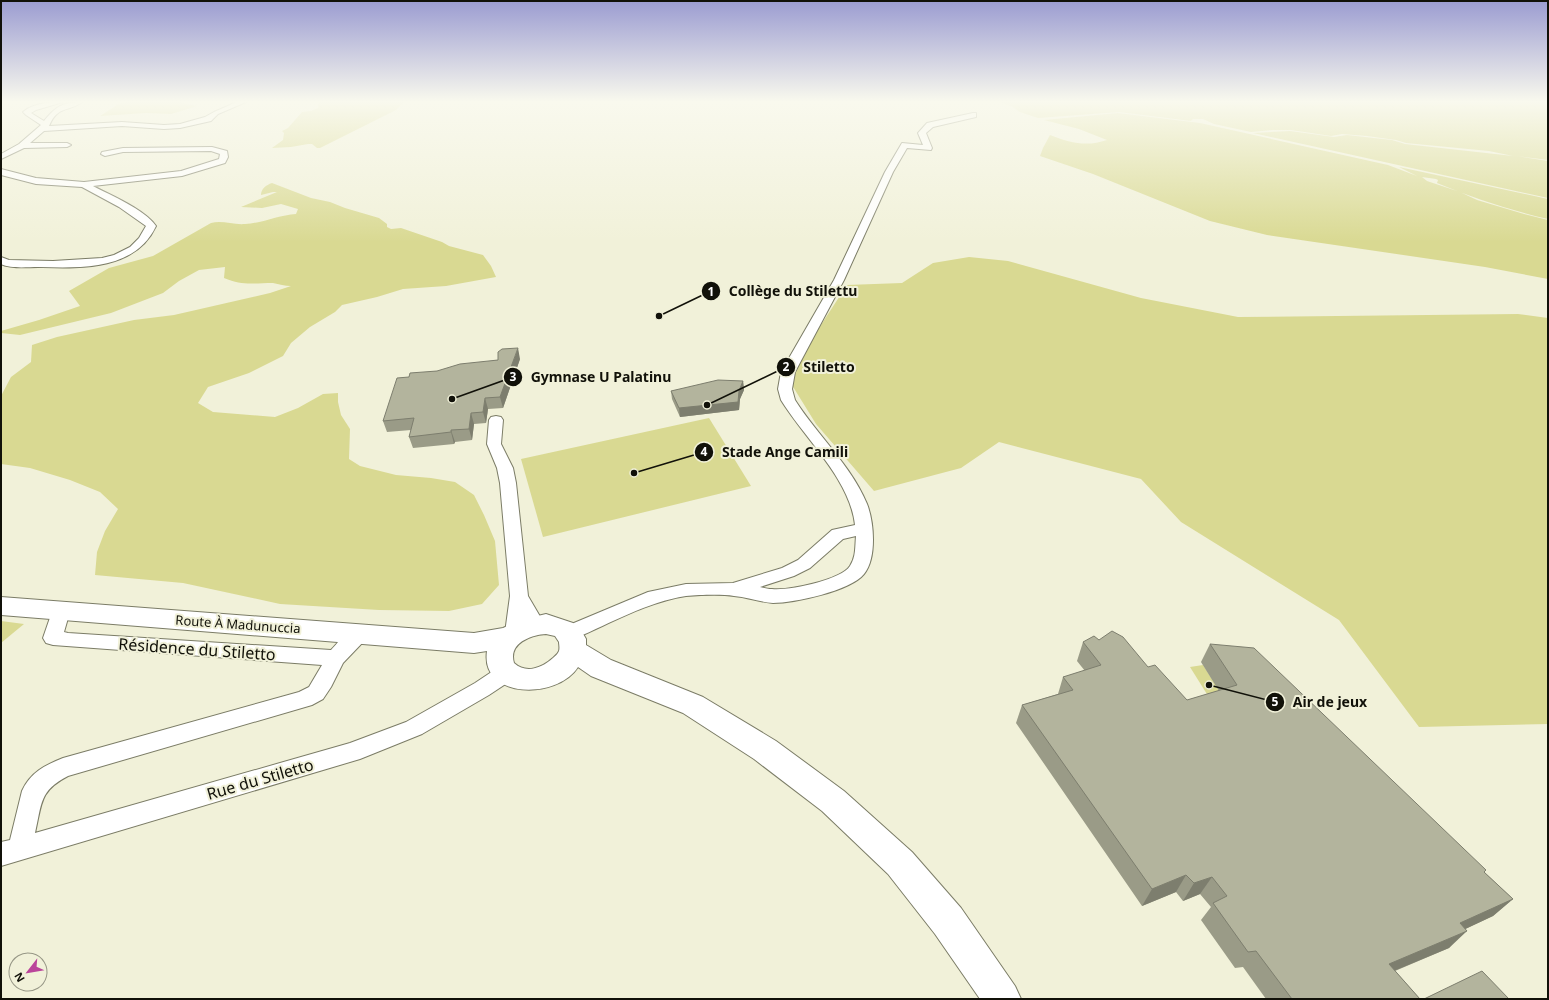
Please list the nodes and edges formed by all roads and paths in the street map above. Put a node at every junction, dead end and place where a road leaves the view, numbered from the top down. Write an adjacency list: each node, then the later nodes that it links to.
1 (17, 149): 4 (street)
2 (903, 149): 9 (street)
3 (105, 154): 6 (street)
4 (1, 157)
5 (1, 172): 6 (street)
6 (84, 185): 7 (street)
7 (3, 262)
8 (496, 420): 14 (street)
9 (864, 529): 10 (street); 10 (street)
10 (734, 590): 15 (street)
11 (1, 606): 12 (main road, Route À Madunuccia)
12 (61, 611): 13 (main road, Route À Madunuccia); 16 (street, Résidence du Stiletto)
13 (359, 634): 14 (main road, Route À Madunuccia); 16 (street)
14 (513, 644): 15 (main road); 15 (main road, Route À Madunuccia); 17 (street, Rue du Stiletto)
15 (569, 651): 18 (main road)
16 (335, 658): 17 (street)
17 (11, 851)
18 (1002, 999)

